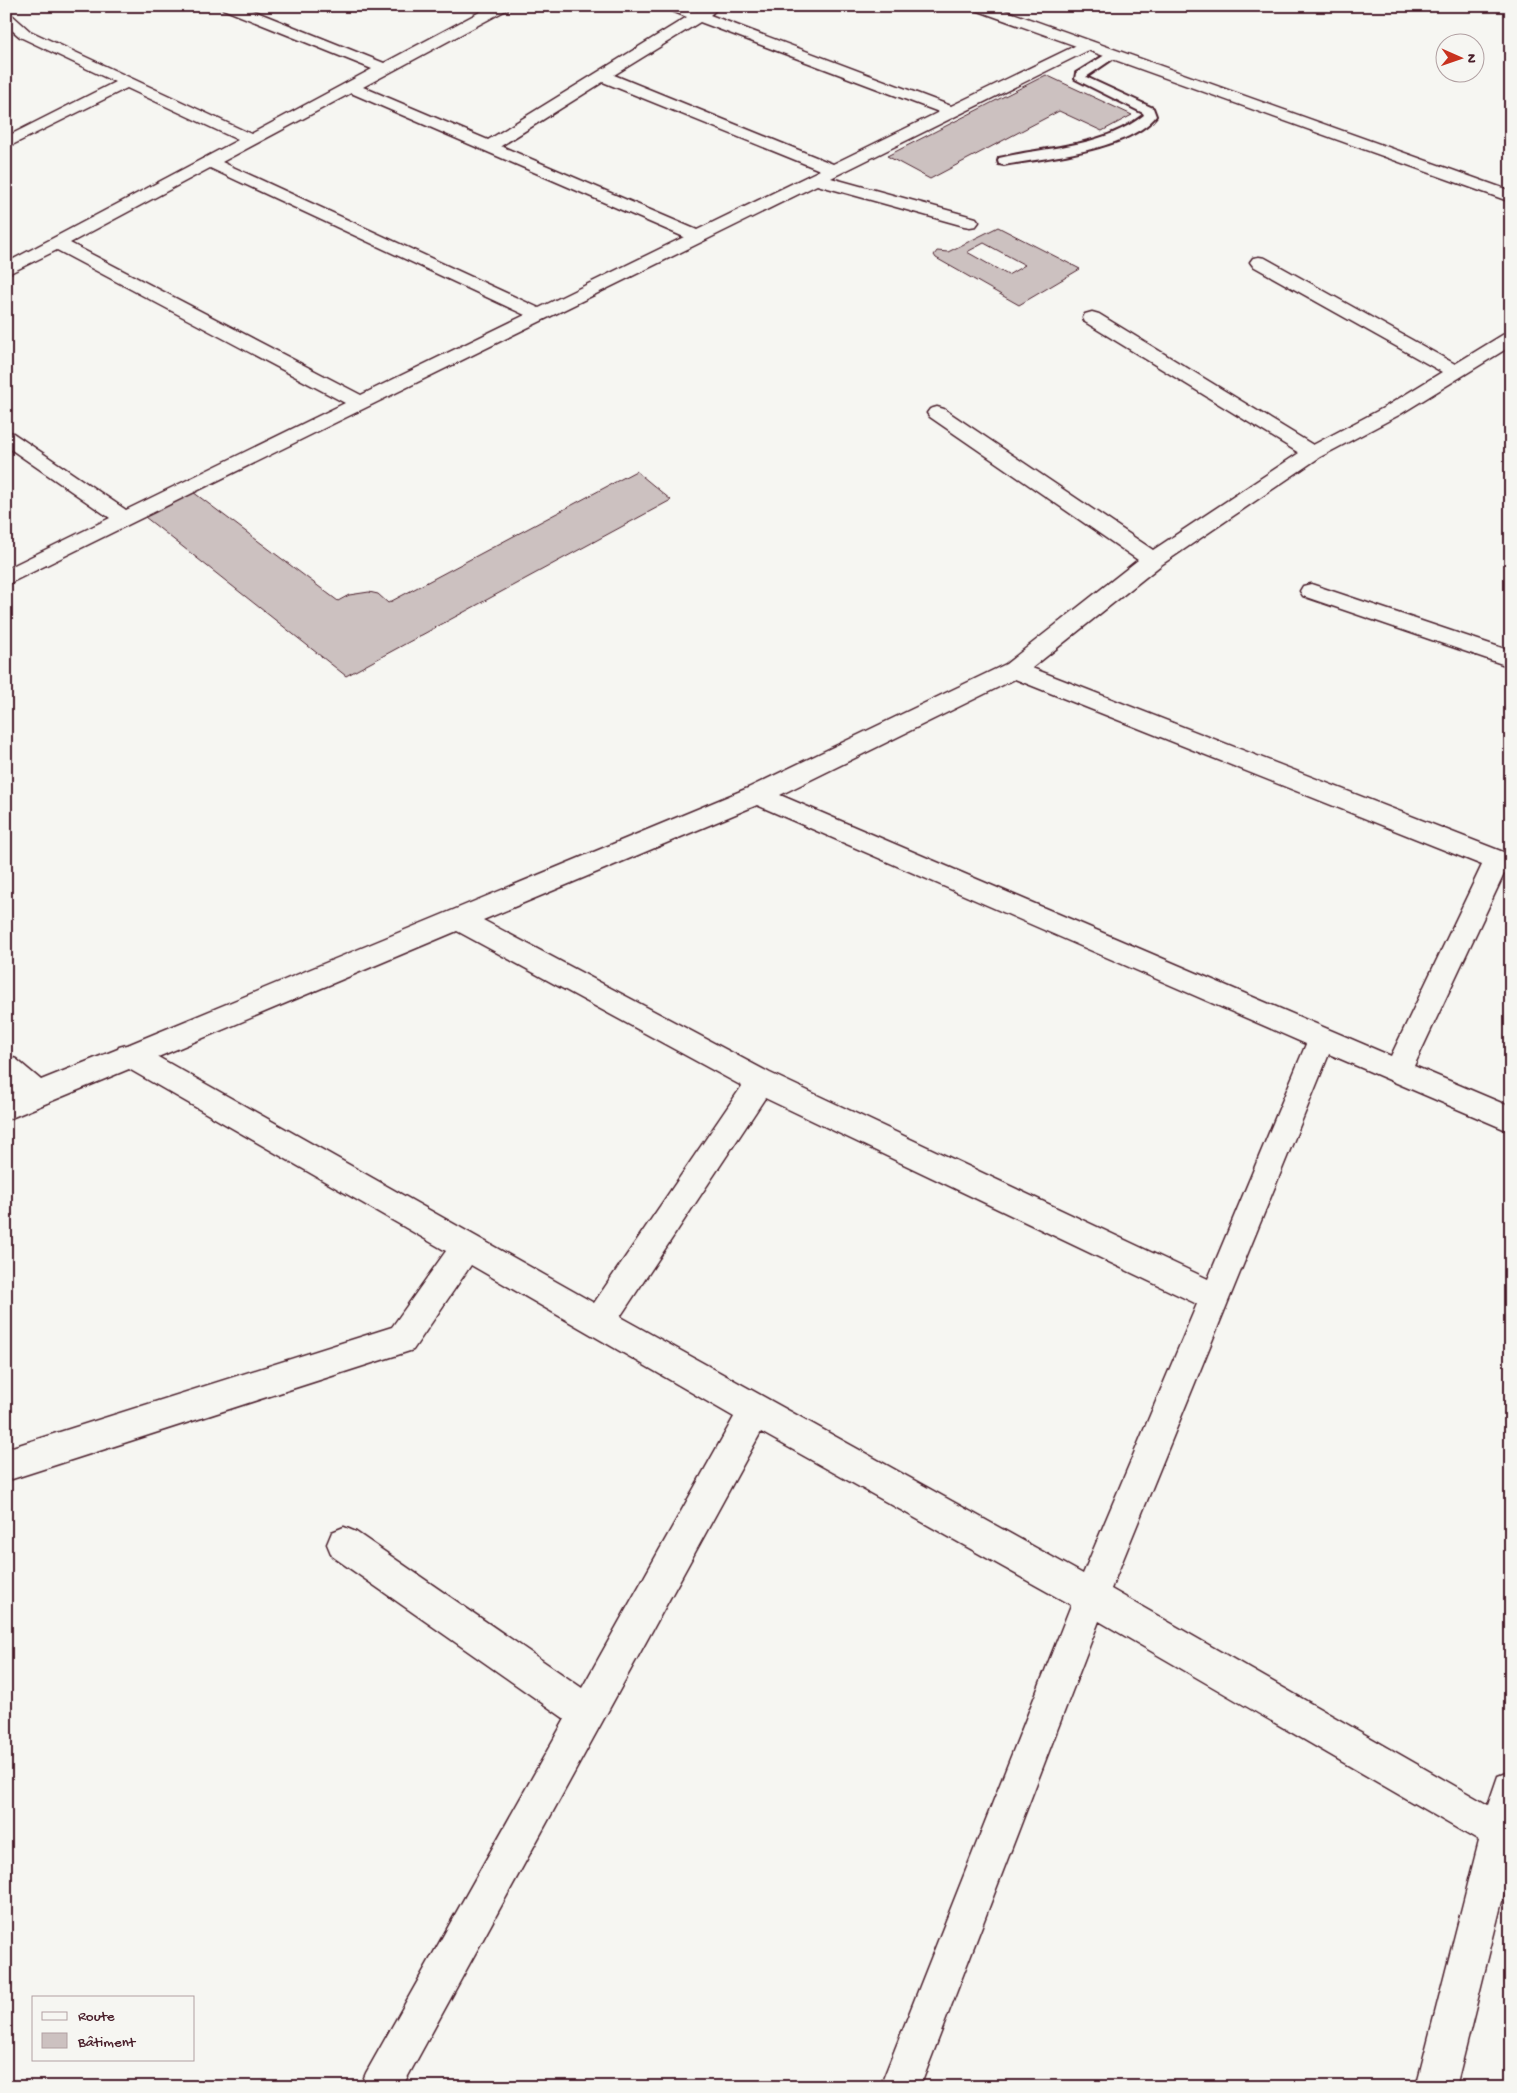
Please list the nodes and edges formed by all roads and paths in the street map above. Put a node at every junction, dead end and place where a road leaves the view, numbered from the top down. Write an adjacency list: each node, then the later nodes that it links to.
1 (228, 6): 9 (street)
2 (503, 6): 12 (street)
3 (672, 6): 7 (street)
4 (714, 6): 7 (street)
5 (978, 6): 10 (street)
6 (274, 10): 9 (street)
7 (698, 16): 13 (street); 16 (street)
8 (6, 17): 14 (street)
9 (258, 18): 12 (street)
10 (1088, 45): 11 (street); 16 (street)
11 (1113, 54): 21 (lane); 24 (street)
12 (385, 69): 15 (street)
13 (602, 76): 19 (street); 22 (street)
14 (127, 82): 17 (street); 18 (street)
15 (351, 87): 17 (street); 19 (street)
16 (952, 112): 22 (street)
17 (251, 140): 20 (street)
18 (6, 143)
19 (488, 147): 26 (street)
20 (210, 162): 27 (street); 30 (street)
21 (1004, 162)
22 (834, 170): 23 (street)
23 (815, 179): 25 (street); 26 (street)
24 (1511, 197)
25 (970, 222)
26 (698, 237): 30 (street)
27 (57, 243): 29 (street); 34 (street)
28 (1259, 262): 33 (street)
29 (6, 270)
30 (540, 315): 34 (street)
31 (1092, 318): 37 (street)
32 (1511, 338): 33 (street)
33 (1454, 371): 37 (street)
34 (360, 403): 38 (street)
35 (938, 413): 39 (street)
36 (6, 437): 38 (street)
37 (1313, 453): 39 (street)
38 (124, 520): 40 (street)
39 (1152, 560): 43 (street)
40 (6, 578)
41 (1311, 591): 42 (street)
42 (1511, 659)
43 (1014, 670): 44 (street); 45 (street)
44 (757, 795): 46 (street); 47 (street)
45 (1504, 864): 50 (street)
46 (457, 919): 48 (street); 51 (street)
47 (1322, 1039): 50 (street); 56 (street)
48 (129, 1055): 52 (street); 55 (street)
49 (6, 1067): 52 (street)
50 (1398, 1071): 54 (street)
51 (760, 1082): 56 (street); 57 (street)
52 (37, 1094): 53 (street)
53 (6, 1108)
54 (1511, 1120)
55 (466, 1247): 57 (street); 59 (street)
56 (1214, 1297): 61 (street)
57 (598, 1323): 58 (street)
58 (755, 1411): 61 (street); 62 (street)
59 (6, 1466)
60 (344, 1544): 62 (street)
61 (1091, 1597): 64 (street); 66 (street)
62 (587, 1713): 65 (street)
63 (1511, 1789): 64 (street)
64 (1505, 1836): 67 (street)
65 (380, 2087)
66 (900, 2087)
67 (1436, 2087)

